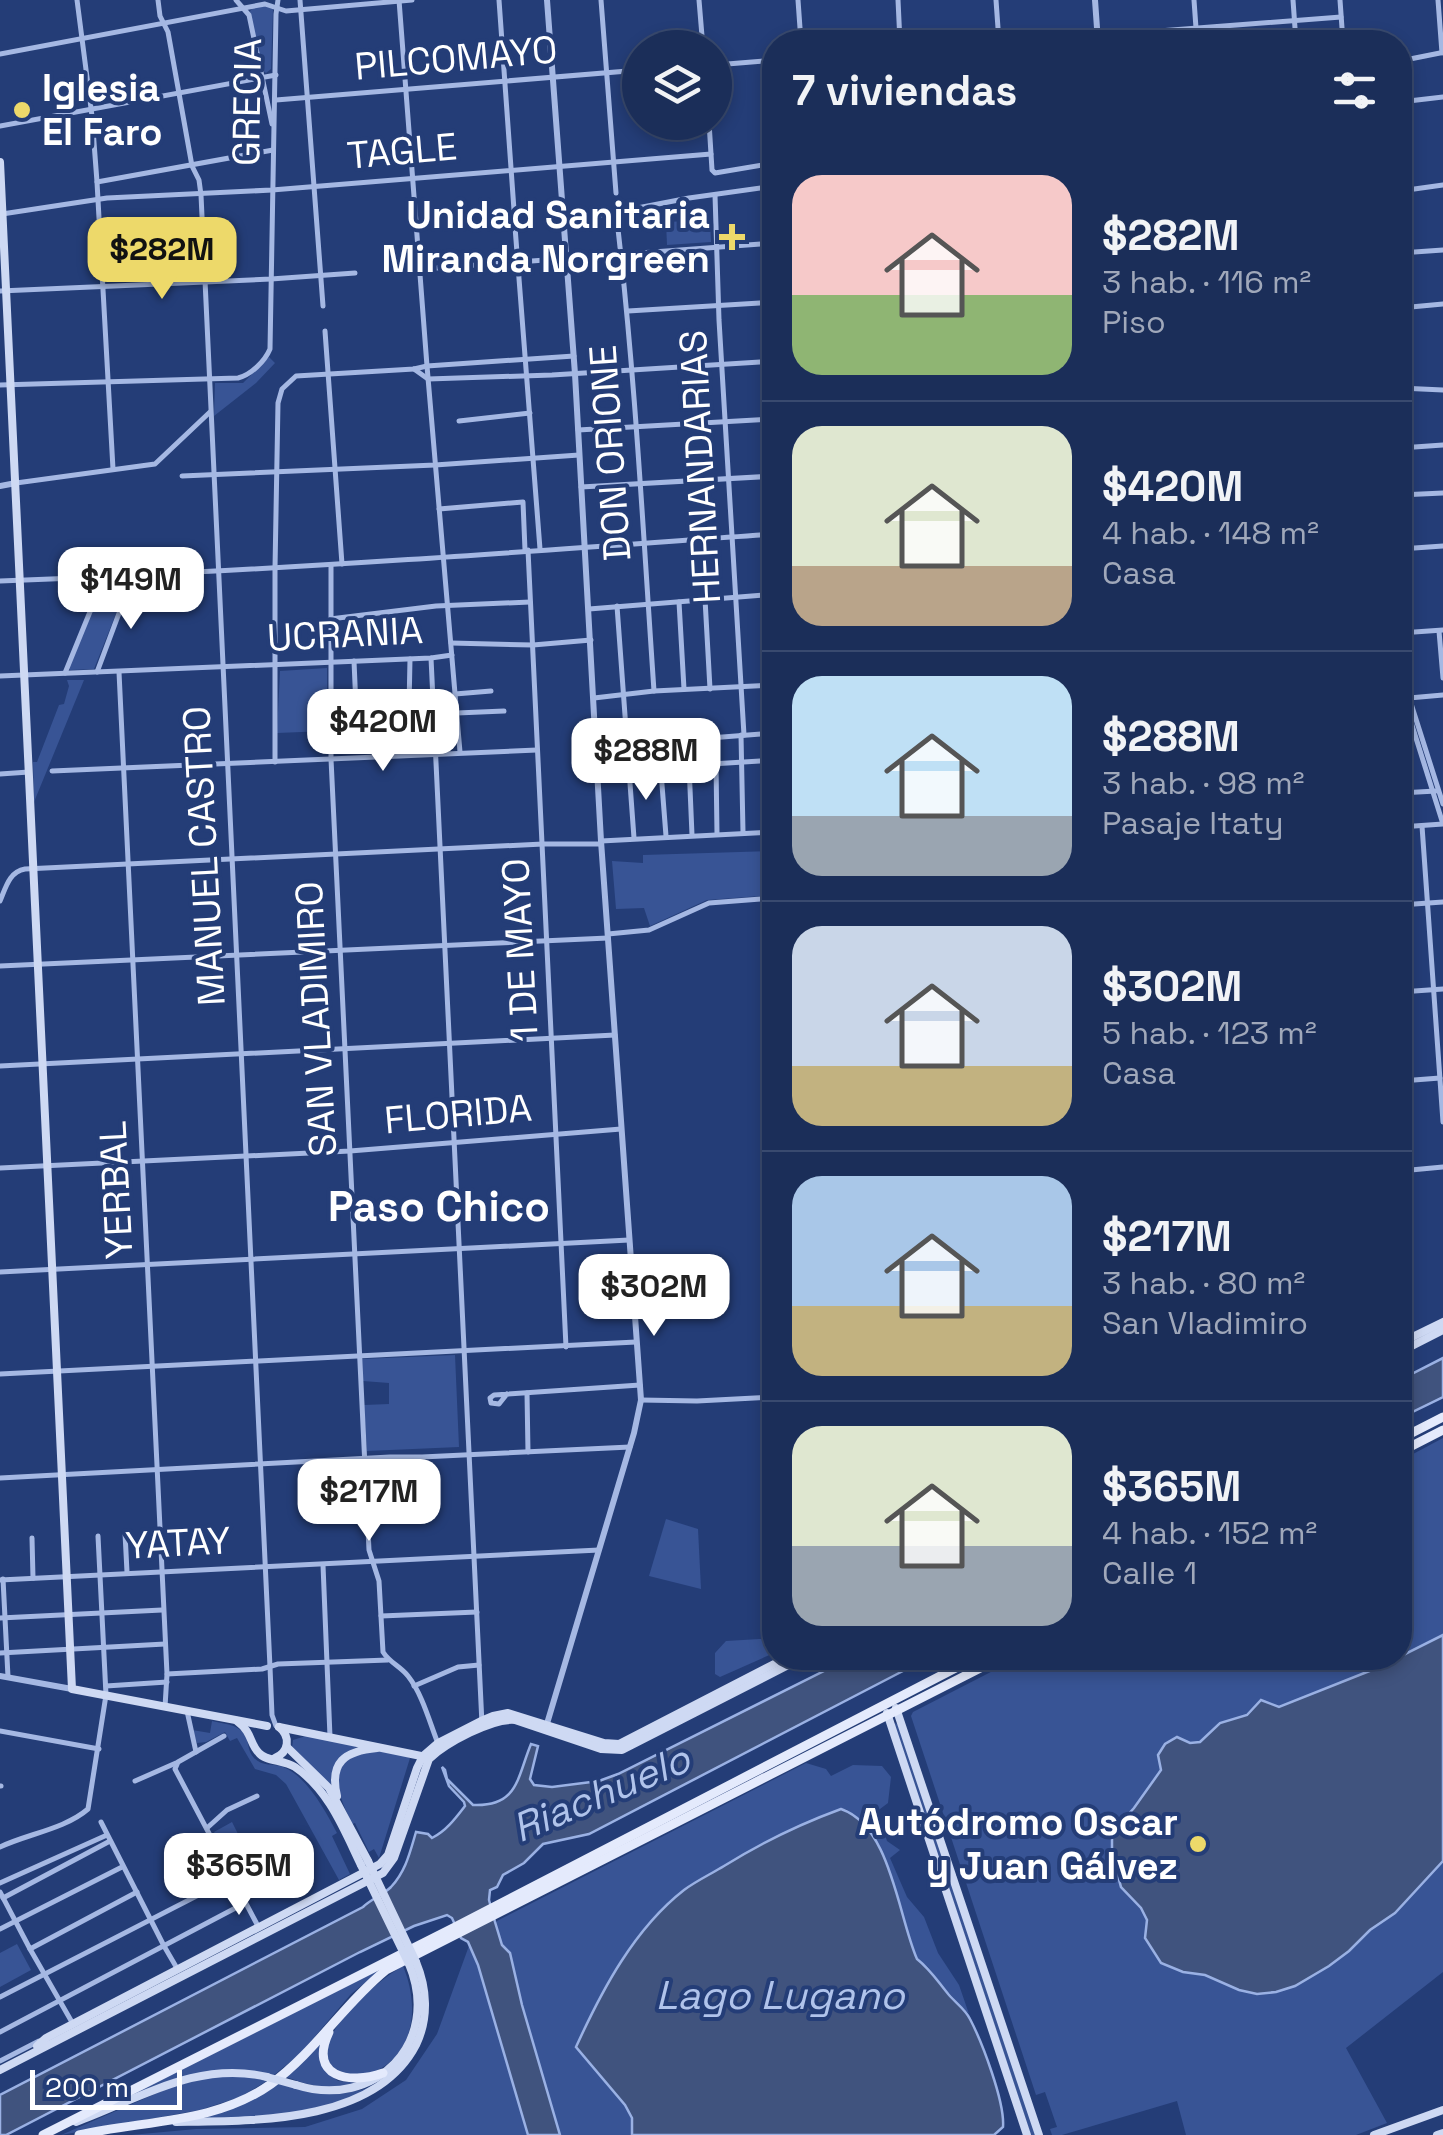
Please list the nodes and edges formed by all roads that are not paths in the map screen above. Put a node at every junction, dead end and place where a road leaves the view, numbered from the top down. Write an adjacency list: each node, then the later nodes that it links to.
1 (77, 0): 34 (street)
2 (158, 0): 24 (street, MANUEL CASTRO)
3 (236, 0): 20 (street)
4 (300, 0): 21 (street)
5 (412, 0): 18 (street)
6 (499, 0): 45 (street)
7 (547, 0): 43 (street)
8 (602, 0): 41 (street)
9 (700, 0): 26 (street)
10 (798, 0): 27 (street)
11 (898, 0): 28 (street)
12 (996, 0): 29 (street)
13 (1095, 0): 30 (street)
14 (1194, 0): 25 (street)
15 (1293, 0): 23 (street)
16 (1340, 0): 22 (street)
17 (1438, 0): 35 (street)
18 (399, 1): 21 (street); 46 (street)
19 (277, 4): 20 (street); 21 (street); 42 (street, GRECIA)
20 (243, 8): 24 (street); 44 (street)
21 (301, 10): 48 (street)
22 (1341, 17): 23 (street); 33 (street)
23 (1294, 21): 25 (street); 32 (street)
24 (163, 23): 34 (street); 47 (street, MANUEL CASTRO)
25 (1196, 29): 31 (street)
26 (702, 30)
27 (800, 30)
28 (899, 30)
29 (998, 30)
30 (1097, 30)
31 (1186, 30)
32 (1295, 30)
33 (1342, 30)
34 (82, 37): 36 (street); 52 (street)
35 (1442, 53): 37 (street)
36 (0, 54)
37 (1412, 58)
38 (762, 61): 39 (street)
39 (732, 63)
40 (622, 72): 41 (street, PILCOMAYO)
41 (606, 73): 43 (street, PILCOMAYO); 58 (street)
42 (276, 75): 44 (street); 50 (street, GRECIA)
43 (553, 77): 45 (street, PILCOMAYO); 62 (street)
44 (262, 78): 47 (street); 54 (street)
45 (504, 81): 46 (street, PILCOMAYO); 63 (street)
46 (406, 89): 48 (street, PILCOMAYO); 64 (street)
47 (179, 92): 52 (street); 60 (street, MANUEL CASTRO)
48 (308, 97): 50 (street, PILCOMAYO); 67 (street)
49 (1443, 97): 51 (street)
50 (276, 100): 54 (street, GRECIA)
51 (1412, 101)
52 (90, 110): 53 (street); 65 (street)
53 (0, 126)
54 (273, 127): 56 (street, GRECIA)
55 (710, 140): 57 (street)
56 (274, 150): 60 (street); 70 (street, GRECIA)
57 (711, 154): 58 (street, TAGLE); 61 (street)
58 (614, 161): 62 (street, TAGLE); 71 (street)
59 (0, 162): 77 (main road)
60 (192, 163): 65 (street); 72 (street, MANUEL CASTRO)
61 (762, 165)
62 (560, 166): 63 (street, TAGLE); 78 (street)
63 (511, 170): 64 (street, TAGLE); 75 (street)
64 (414, 178): 67 (street, TAGLE); 87 (street)
65 (97, 182): 74 (street)
66 (1443, 185): 69 (street)
67 (315, 186): 70 (street, TAGLE); 90 (street)
68 (762, 188): 73 (street)
69 (1412, 189)
70 (272, 190): 72 (street, TAGLE); 91 (street, GRECIA)
71 (616, 193)
72 (201, 195): 74 (street, TAGLE); 92 (street, MANUEL CASTRO)
73 (715, 195): 76 (street); 81 (street, HERNANDARIAS)
74 (98, 200): 77 (street, TAGLE); 93 (street)
75 (514, 210)
76 (616, 212): 78 (street); 84 (street, DON ORIONE)
77 (1, 214): 94 (main road)
78 (564, 222): 85 (street)
79 (516, 228): 86 (street)
80 (762, 244): 81 (street)
81 (716, 248): 84 (street); 97 (street, HERNANDARIAS)
82 (1443, 250): 83 (street)
83 (1412, 252)
84 (622, 254): 85 (street); 100 (street, DON ORIONE)
85 (567, 258): 86 (street); 102 (street)
86 (518, 261): 87 (street); 103 (street)
87 (420, 270): 88 (street); 106 (street)
88 (384, 272)
89 (354, 273): 90 (street)
90 (321, 275): 91 (street); 98 (street)
91 (271, 279): 92 (street); 112 (street, GRECIA)
92 (205, 282): 93 (street); 112 (street, MANUEL CASTRO)
93 (102, 288): 94 (street); 114 (street)
94 (3, 291): 115 (main road)
95 (762, 303): 97 (street)
96 (1443, 304): 99 (street)
97 (718, 305): 100 (street); 105 (street, HERNANDARIAS)
98 (323, 306)
99 (1412, 307)
100 (627, 311): 108 (street, DON ORIONE)
101 (326, 331): 109 (street)
102 (574, 356): 103 (street); 110 (street)
103 (525, 358): 106 (street); 111 (street)
104 (762, 363): 105 (street)
105 (722, 365): 108 (street); 123 (street, HERNANDARIAS)
106 (426, 366): 107 (street); 113 (street)
107 (414, 370): 109 (street); 113 (street)
108 (632, 370): 110 (street); 124 (street, DON ORIONE)
109 (328, 374): 132 (street); 133 (street)
110 (575, 374): 111 (street); 125 (street)
111 (527, 376): 113 (street); 120 (street)
112 (209, 378): 114 (street); 119 (street, MANUEL CASTRO)
113 (428, 379): 130 (street)
114 (107, 382): 115 (street); 131 (street)
115 (10, 385): 116 (street); 138 (main road)
116 (0, 386)
117 (1412, 389): 118 (street)
118 (1443, 390)
119 (210, 412): 131 (street); 134 (street, MANUEL CASTRO)
120 (530, 413): 122 (street); 129 (street)
121 (762, 419): 123 (street)
122 (459, 421)
123 (725, 422): 124 (street); 137 (street, HERNANDARIAS)
124 (636, 426): 125 (street); 139 (street, DON ORIONE)
125 (578, 430): 128 (street)
126 (1443, 445): 127 (street)
127 (1412, 447)
128 (580, 455): 129 (street); 141 (street)
129 (533, 458): 130 (street); 150 (street)
130 (435, 464): 132 (street); 144 (street)
131 (112, 469): 138 (street)
132 (336, 469): 133 (street); 154 (street)
133 (277, 472): 134 (street); 156 (street)
134 (214, 474): 135 (street); 157 (street, MANUEL CASTRO)
135 (182, 476)
136 (762, 477): 137 (street)
137 (729, 479): 139 (street); 146 (street, HERNANDARIAS)
138 (16, 484): 140 (street); 158 (main road)
139 (639, 484): 141 (street); 147 (street, DON ORIONE)
140 (0, 486)
141 (581, 487): 148 (street)
142 (1443, 493): 143 (street)
143 (1412, 494)
144 (439, 509): 152 (street, 1 DE MAYO); 153 (street)
145 (762, 535): 146 (street)
146 (732, 537): 147 (street); 161 (street, HERNANDARIAS)
147 (643, 542): 148 (street); 165 (street, DON ORIONE)
148 (584, 546): 150 (street); 168 (street)
149 (1443, 546): 151 (street)
150 (540, 549): 152 (street)
151 (1412, 549)
152 (527, 550): 153 (street); 164 (street, 1 DE MAYO)
153 (442, 558): 154 (street); 166 (street)
154 (342, 564): 155 (street)
155 (331, 565): 156 (street); 169 (street, SAN VLADIMIRO)
156 (275, 568): 157 (street); 180 (street)
157 (218, 571): 181 (street, MANUEL CASTRO); 182 (street)
158 (20, 580): 159 (street); 184 (street); 185 (main road)
159 (0, 581)
160 (762, 595): 161 (street)
161 (736, 596): 162 (street); 189 (street, HERNANDARIAS)
162 (706, 598): 163 (street); 191 (street)
163 (679, 601): 165 (street); 190 (street)
164 (530, 602): 166 (street); 174 (street, 1 DE MAYO)
165 (648, 603): 167 (street); 193 (street, DON ORIONE)
166 (446, 606): 169 (street); 173 (street)
167 (617, 606): 168 (street); 195 (street)
168 (589, 609): 172 (street)
169 (330, 619): 179 (street, SAN VLADIMIRO)
170 (1441, 630): 171 (street); 187 (street)
171 (1412, 633)
172 (590, 640): 174 (street, UCRANIA); 197 (street)
173 (450, 642): 174 (street, UCRANIA); 175 (street)
174 (533, 644): 210 (street, 1 DE MAYO)
175 (452, 655): 177 (street, UCRANIA); 194 (street)
176 (410, 658): 177 (street, UCRANIA); 178 (street, UCRANIA); 213 (street)
177 (430, 658): 212 (street)
178 (354, 661): 179 (street, UCRANIA); 205 (street)
179 (330, 662): 180 (street, UCRANIA); 214 (street, SAN VLADIMIRO)
180 (275, 664): 181 (street, UCRANIA); 216 (street)
181 (223, 667): 183 (street, UCRANIA); 218 (street, MANUEL CASTRO)
182 (97, 672): 183 (street, UCRANIA); 184 (street, UCRANIA)
183 (119, 672): 221 (street, YERBAL)
184 (65, 673): 185 (street, UCRANIA)
185 (25, 675): 186 (street, UCRANIA); 223 (main road)
186 (0, 676)
187 (1443, 678)
188 (762, 685): 189 (street)
189 (742, 686): 191 (street); 207 (street, HERNANDARIAS)
190 (684, 689): 191 (street); 193 (street)
191 (710, 689)
192 (491, 691): 194 (street)
193 (654, 692): 195 (street)
194 (456, 694): 201 (street)
195 (622, 694): 197 (street); 208 (street)
196 (1443, 695): 198 (street)
197 (592, 698): 209 (street)
198 (1412, 698)
199 (504, 711): 201 (street)
200 (1412, 711): 204 (street)
201 (457, 713): 211 (street)
202 (1412, 718): 204 (street)
203 (1412, 728): 204 (street)
204 (1416, 728): 225 (street); 226 (street)
205 (358, 730)
206 (762, 734): 207 (street)
207 (743, 735): 208 (street); 217 (street, HERNANDARIAS)
208 (627, 743): 209 (street); 237 (street)
209 (596, 747): 238 (street)
210 (538, 750): 211 (street); 239 (street, 1 DE MAYO)
211 (460, 752): 212 (street)
212 (434, 754): 213 (street); 240 (street)
213 (408, 755): 214 (street)
214 (331, 759): 216 (street); 241 (street, SAN VLADIMIRO)
215 (762, 761): 217 (street)
216 (275, 762): 218 (street)
217 (743, 762): 219 (street); 232 (street, HERNANDARIAS)
218 (226, 764): 221 (street); 242 (street, MANUEL CASTRO)
219 (716, 764): 220 (street); 234 (street)
220 (689, 765): 235 (street); 236 (street)
221 (124, 768): 222 (street); 243 (street, YERBAL)
222 (52, 771)
223 (29, 772): 224 (street); 244 (main road)
224 (0, 774)
225 (1440, 781): 226 (street)
226 (1436, 790): 227 (street); 228 (street); 229 (street)
227 (1412, 792)
228 (1443, 804)
229 (1443, 824): 230 (street)
230 (1422, 826): 231 (street); 248 (street)
231 (1412, 827)
232 (744, 832): 233 (street); 234 (street)
233 (762, 832)
234 (718, 834): 235 (street)
235 (692, 835): 236 (street)
236 (666, 836): 237 (street)
237 (634, 838): 238 (street)
238 (601, 842): 239 (street); 250 (street)
239 (543, 844): 240 (street); 251 (street, 1 DE MAYO)
240 (439, 849): 241 (street); 252 (street)
241 (335, 854): 242 (street); 253 (street, SAN VLADIMIRO)
242 (232, 860): 243 (street); 254 (street, MANUEL CASTRO)
243 (128, 865): 244 (street); 255 (street, YERBAL)
244 (34, 868): 246 (street); 256 (main road)
245 (762, 899): 250 (street)
246 (0, 901)
247 (1443, 902): 248 (street)
248 (1428, 904): 249 (street); 259 (street)
249 (1412, 905)
250 (608, 936): 251 (street); 261 (street)
251 (547, 941): 252 (street); 262 (street, 1 DE MAYO)
252 (444, 946): 253 (street); 263 (street)
253 (340, 951): 254 (street); 264 (street, SAN VLADIMIRO)
254 (236, 955): 255 (street); 265 (street, MANUEL CASTRO)
255 (133, 960): 256 (street); 266 (street, YERBAL)
256 (38, 964): 257 (street); 267 (main road)
257 (0, 966)
258 (1443, 989): 259 (street)
259 (1434, 990): 260 (street); 269 (street)
260 (1412, 991)
261 (615, 1036): 262 (street); 272 (street)
262 (552, 1037): 263 (street); 273 (street, 1 DE MAYO)
263 (448, 1043): 264 (street); 274 (street)
264 (344, 1049): 265 (street); 275 (street, SAN VLADIMIRO)
265 (242, 1054): 266 (street); 276 (street, MANUEL CASTRO)
266 (137, 1059): 267 (street); 277 (street, YERBAL)
267 (42, 1064): 268 (street); 278 (main road)
268 (0, 1066)
269 (1441, 1078): 270 (street); 271 (street)
270 (1412, 1080)
271 (1443, 1122)
272 (622, 1129): 273 (street, FLORIDA); 282 (street)
273 (556, 1134): 274 (street, FLORIDA); 283 (street, 1 DE MAYO)
274 (454, 1142): 275 (street, FLORIDA); 284 (street)
275 (350, 1151): 276 (street, FLORIDA); 285 (street, SAN VLADIMIRO)
276 (246, 1157): 277 (street, FLORIDA); 286 (street, MANUEL CASTRO)
277 (142, 1161): 278 (street, FLORIDA); 287 (street, YERBAL)
278 (47, 1166): 280 (street, FLORIDA); 288 (main road)
279 (1443, 1167): 281 (street)
280 (0, 1168)
281 (1412, 1170)
282 (629, 1240): 283 (street); 293 (street)
283 (561, 1243): 284 (street); 294 (street, 1 DE MAYO)
284 (458, 1249): 285 (street); 296 (street)
285 (356, 1254): 286 (street); 297 (street, SAN VLADIMIRO)
286 (251, 1259): 287 (street); 298 (street, MANUEL CASTRO)
287 (147, 1264): 288 (street); 299 (street, YERBAL)
288 (53, 1270): 289 (street); 300 (main road)
289 (0, 1272)
290 (1443, 1322): 292 (main road)
291 (1443, 1330): 295 (main road)
292 (1412, 1337)
293 (636, 1342): 294 (street); 302 (street)
294 (566, 1346): 296 (street)
295 (1412, 1346)
296 (463, 1352): 297 (street); 313 (street)
297 (360, 1356): 298 (street); 314 (street, SAN VLADIMIRO)
298 (255, 1362): 299 (street); 315 (street, MANUEL CASTRO)
299 (152, 1366): 300 (street); 316 (street, YERBAL)
300 (57, 1371): 301 (street); 317 (main road)
301 (0, 1374)
302 (640, 1386): 303 (street); 306 (street)
303 (527, 1393): 304 (street); 312 (street)
304 (507, 1394)
305 (762, 1398): 306 (street)
306 (641, 1400): 311 (street)
307 (1443, 1417): 309 (main road)
308 (1443, 1430): 310 (main road)
309 (1412, 1433)
310 (1412, 1446)
311 (630, 1447): 312 (street); 322 (street)
312 (528, 1452): 313 (street)
313 (468, 1455): 314 (street); 323 (street)
314 (364, 1458): 315 (street); 324 (street, SAN VLADIMIRO)
315 (260, 1463): 316 (street); 326 (street, MANUEL CASTRO)
316 (156, 1469): 317 (street); 328 (street, YERBAL)
317 (62, 1475): 318 (street); 330 (main road)
318 (0, 1478)
319 (125, 1534): 327 (street)
320 (98, 1536): 329 (street)
321 (32, 1538): 331 (street)
322 (599, 1550): 323 (street, YATAY); 362 (street)
323 (474, 1556): 324 (street, YATAY); 335 (street)
324 (372, 1561): 325 (street, YATAY); 337 (street, SAN VLADIMIRO)
325 (323, 1564): 326 (street, YATAY); 344 (street)
326 (265, 1566): 328 (street, YATAY); 346 (street, MANUEL CASTRO)
327 (127, 1572): 328 (street, YATAY); 329 (street, YATAY)
328 (161, 1572): 333 (street, YERBAL)
329 (101, 1574): 330 (street, YATAY); 334 (street)
330 (68, 1576): 331 (street, YATAY); 336 (main road)
331 (34, 1578): 332 (street, YATAY)
332 (2, 1580): 338 (street)
333 (163, 1610): 334 (street); 339 (street, YERBAL)
334 (102, 1612): 336 (street); 340 (street)
335 (477, 1612): 337 (street); 345 (street)
336 (70, 1614): 338 (street); 341 (main road)
337 (381, 1616): 343 (street, SAN VLADIMIRO)
338 (3, 1618): 342 (street)
339 (165, 1644): 340 (street); 352 (street, YERBAL)
340 (104, 1648): 341 (street); 355 (street)
341 (72, 1650): 342 (street); 354 (main road)
342 (4, 1653): 351 (street)
343 (388, 1660): 344 (street); 353 (street)
344 (326, 1661): 346 (street); 366 (street)
345 (478, 1664): 353 (street); 360 (street)
346 (270, 1667): 352 (street); 361 (street, MANUEL CASTRO)
347 (763, 1670): 362 (main road)
348 (779, 1670): 362 (main road)
349 (954, 1670): 357 (main road)
350 (973, 1670): 357 (main road)
351 (4, 1676): 354 (street)
352 (167, 1678): 355 (street); 356 (street, YERBAL)
353 (414, 1686): 369 (street)
354 (72, 1689): 355 (main road)
355 (106, 1690): 356 (main road); 371 (street)
356 (164, 1706): 358 (main road)
357 (891, 1707): 394 (main road); 415 (main road); 416 (main road)
358 (187, 1710): 359 (main road); 372 (street)
359 (233, 1719): 361 (main road); 367 (main road)
360 (482, 1724): 362 (main road); 369 (main road)
361 (273, 1726): 364 (main road); 367 (main road); 368 (main road)
362 (546, 1727)
363 (0, 1732): 371 (street)
364 (314, 1734): 366 (main road); 368 (main road)
365 (224, 1736): 372 (street)
366 (330, 1737): 370 (main road)
367 (254, 1744): 373 (main road)
368 (287, 1746): 373 (main road); 378 (main road)
369 (439, 1746): 374 (main road)
370 (386, 1748): 374 (main road); 378 (main road)
371 (99, 1749): 383 (street)
372 (196, 1752): 375 (street)
373 (275, 1758): 384 (main road)
374 (426, 1758): 395 (main road)
375 (176, 1764): 376 (street); 380 (street)
376 (136, 1782)
377 (257, 1796): 380 (street)
378 (338, 1800): 384 (main road)
379 (101, 1822): 381 (street)
380 (207, 1828): 386 (street)
381 (108, 1838): 385 (street); 387 (street); 389 (street)
382 (294, 1846): 386 (street)
383 (0, 1847)
384 (364, 1863): 398 (main road, bridge)
385 (123, 1866): 388 (street); 392 (street)
386 (232, 1876): 390 (street); 391 (street)
387 (0, 1882)
388 (137, 1892): 391 (street); 397 (street)
389 (2, 1895): 392 (street)
390 (246, 1903): 395 (street); 396 (street)
391 (150, 1919): 396 (street); 400 (street)
392 (16, 1921): 393 (street); 397 (street)
393 (0, 1929)
394 (456, 1930): 403 (main road); 413 (main road)
395 (261, 1932): 399 (main road)
396 (164, 1946): 399 (street); 402 (street)
397 (30, 1949): 400 (street)
398 (413, 1963): 410 (main road); 412 (main road)
399 (180, 1973): 404 (main road); 407 (main road)
400 (44, 1974): 401 (street); 402 (street)
401 (0, 1997)
402 (59, 2000): 404 (street); 405 (street)
403 (337, 2016): 410 (main road); 412 (main road)
404 (73, 2024): 406 (main road)
405 (0, 2032)
406 (46, 2038): 407 (main road); 408 (street)
407 (26, 2056): 409 (main road)
408 (0, 2061)
409 (0, 2070)
410 (383, 2073): 413 (main road, bridge)
411 (1443, 2110): 417 (main road)
412 (161, 2122): 414 (main road)
413 (47, 2133)
414 (79, 2135)
415 (1027, 2135)
416 (1039, 2135)
417 (1374, 2135)

